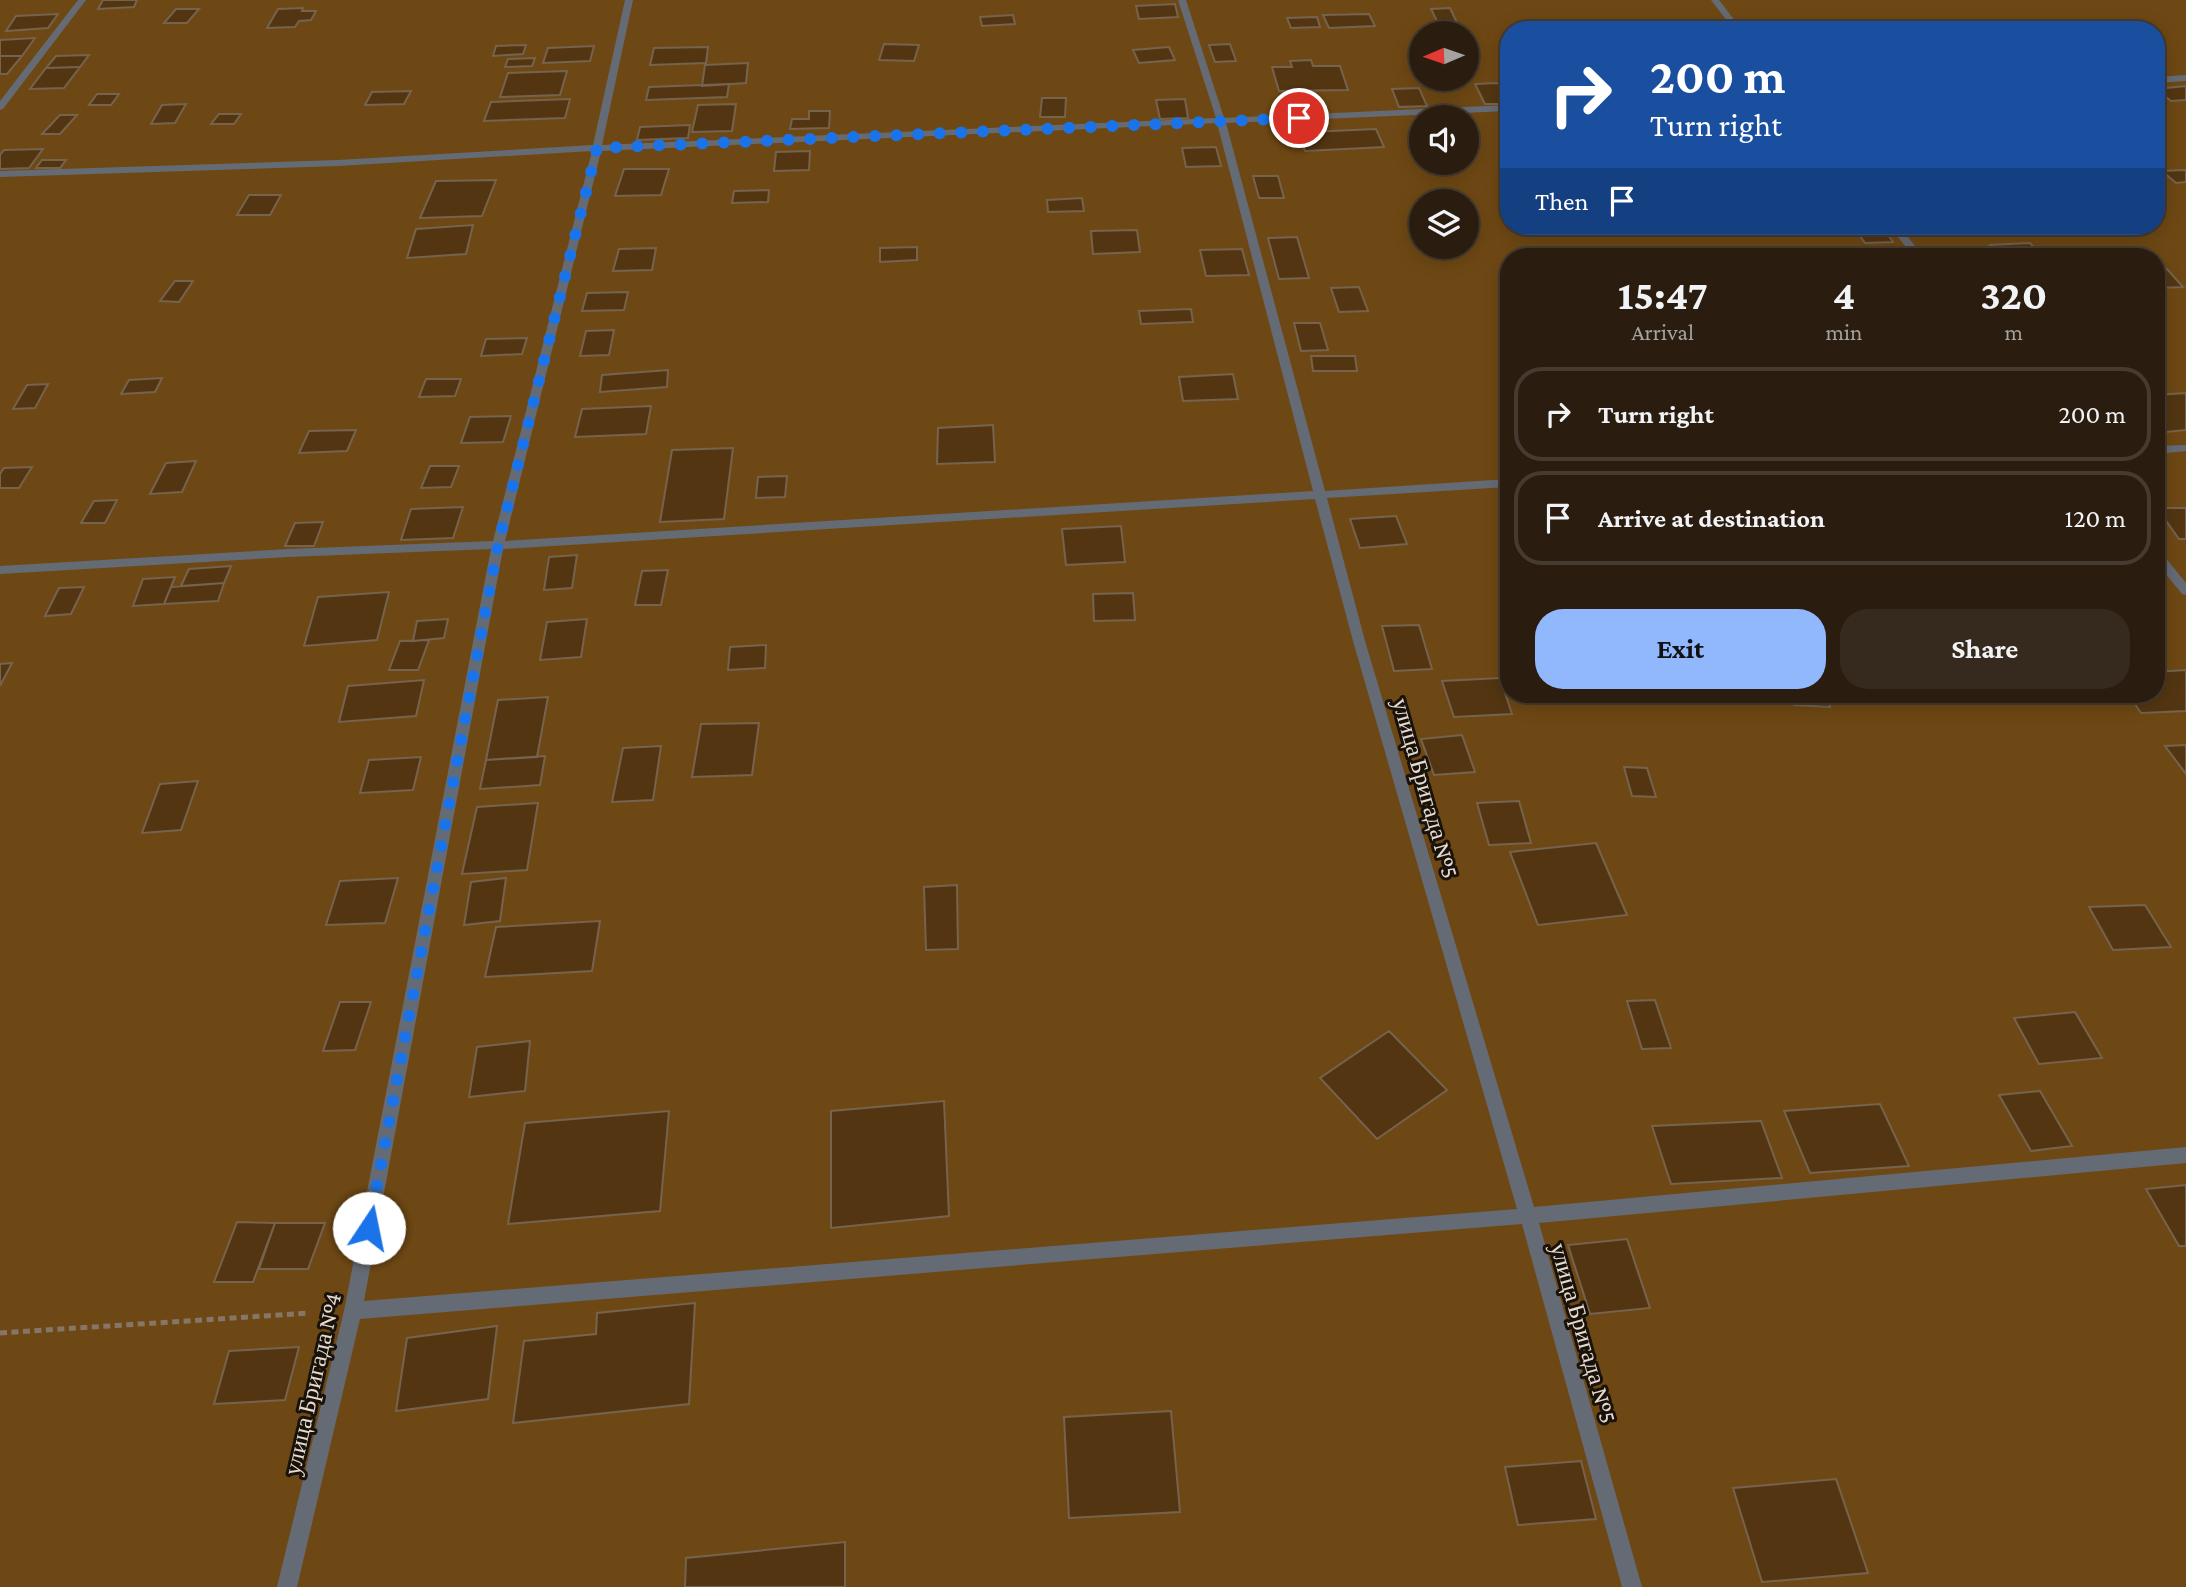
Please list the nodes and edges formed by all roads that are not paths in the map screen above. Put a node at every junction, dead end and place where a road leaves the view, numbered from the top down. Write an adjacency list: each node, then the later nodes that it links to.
1 (82, 0): 8 (lane)
2 (629, 0): 11 (lane, улица Бригада №4)
3 (1182, 0): 10 (lane, улица Бригада №5)
4 (1715, 0): 5 (lane)
5 (1731, 21)
6 (2186, 78): 7 (lane)
7 (2165, 79)
8 (0, 107)
9 (1500, 108): 10 (lane)
10 (1221, 121): 11 (lane); 16 (lane, улица Бригада №5)
11 (597, 148): 12 (lane); 17 (lane, улица Бригада №4)
12 (0, 174)
13 (2186, 448): 14 (lane)
14 (2165, 449)
15 (1500, 483): 16 (lane)
16 (1319, 493): 17 (lane); 22 (lane, улица Бригада №5)
17 (498, 545): 19 (lane); 23 (lane, улица Бригада №4)
18 (2165, 565): 20 (lane)
19 (0, 570)
20 (2186, 591)
21 (2186, 1155): 22 (lane)
22 (1528, 1216): 23 (lane); 25 (lane, улица Бригада №5)
23 (353, 1311): 24 (lane, улица Бригада №4)
24 (287, 1587)
25 (1632, 1587)

